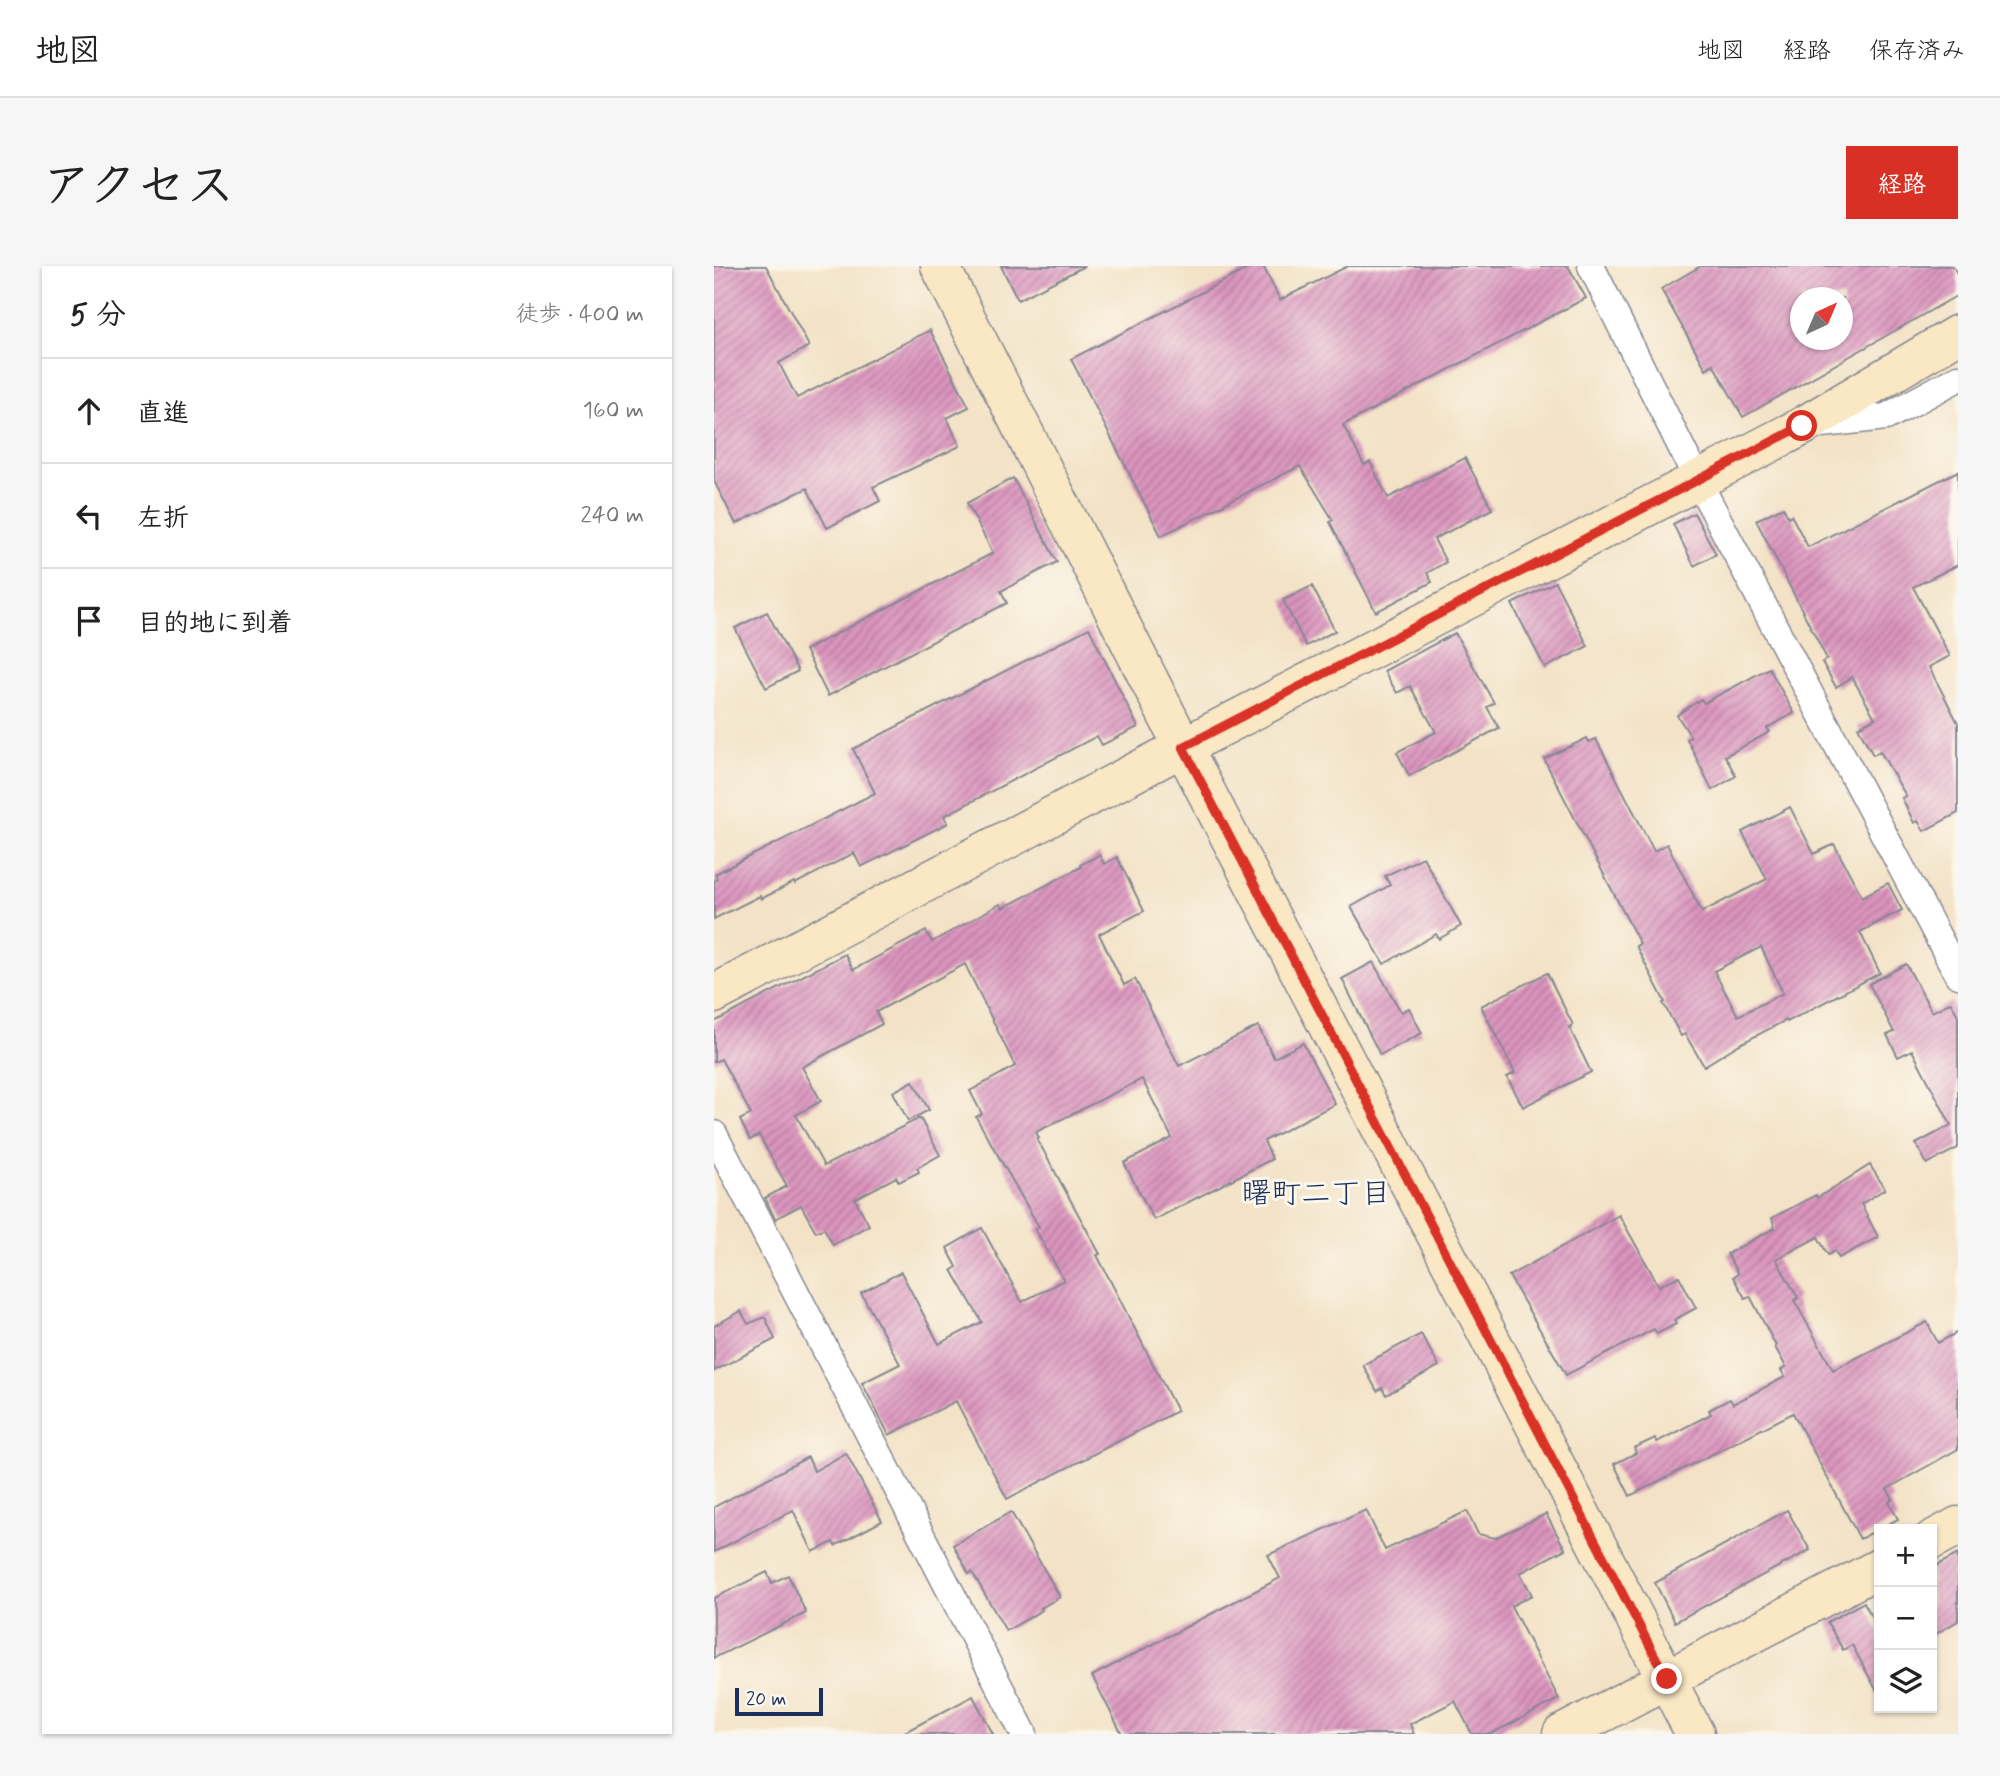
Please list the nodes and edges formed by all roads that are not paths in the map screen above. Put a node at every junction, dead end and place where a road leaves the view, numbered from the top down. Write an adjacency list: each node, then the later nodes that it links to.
1 (940, 266): 7 (street)
2 (1591, 266): 6 (street)
3 (1958, 334): 5 (street)
4 (1958, 378): 5 (street)
5 (1802, 426): 6 (street)
6 (1699, 481): 7 (street); 8 (street)
7 (1183, 747): 9 (street); 14 (street)
8 (1958, 975)
9 (714, 994)
10 (714, 1134): 15 (street)
11 (1958, 1526): 12 (street)
12 (1937, 1537)
13 (1874, 1571): 14 (street)
14 (1667, 1679): 16 (street); 17 (street)
15 (1024, 1734)
16 (1562, 1734)
17 (1695, 1734)

